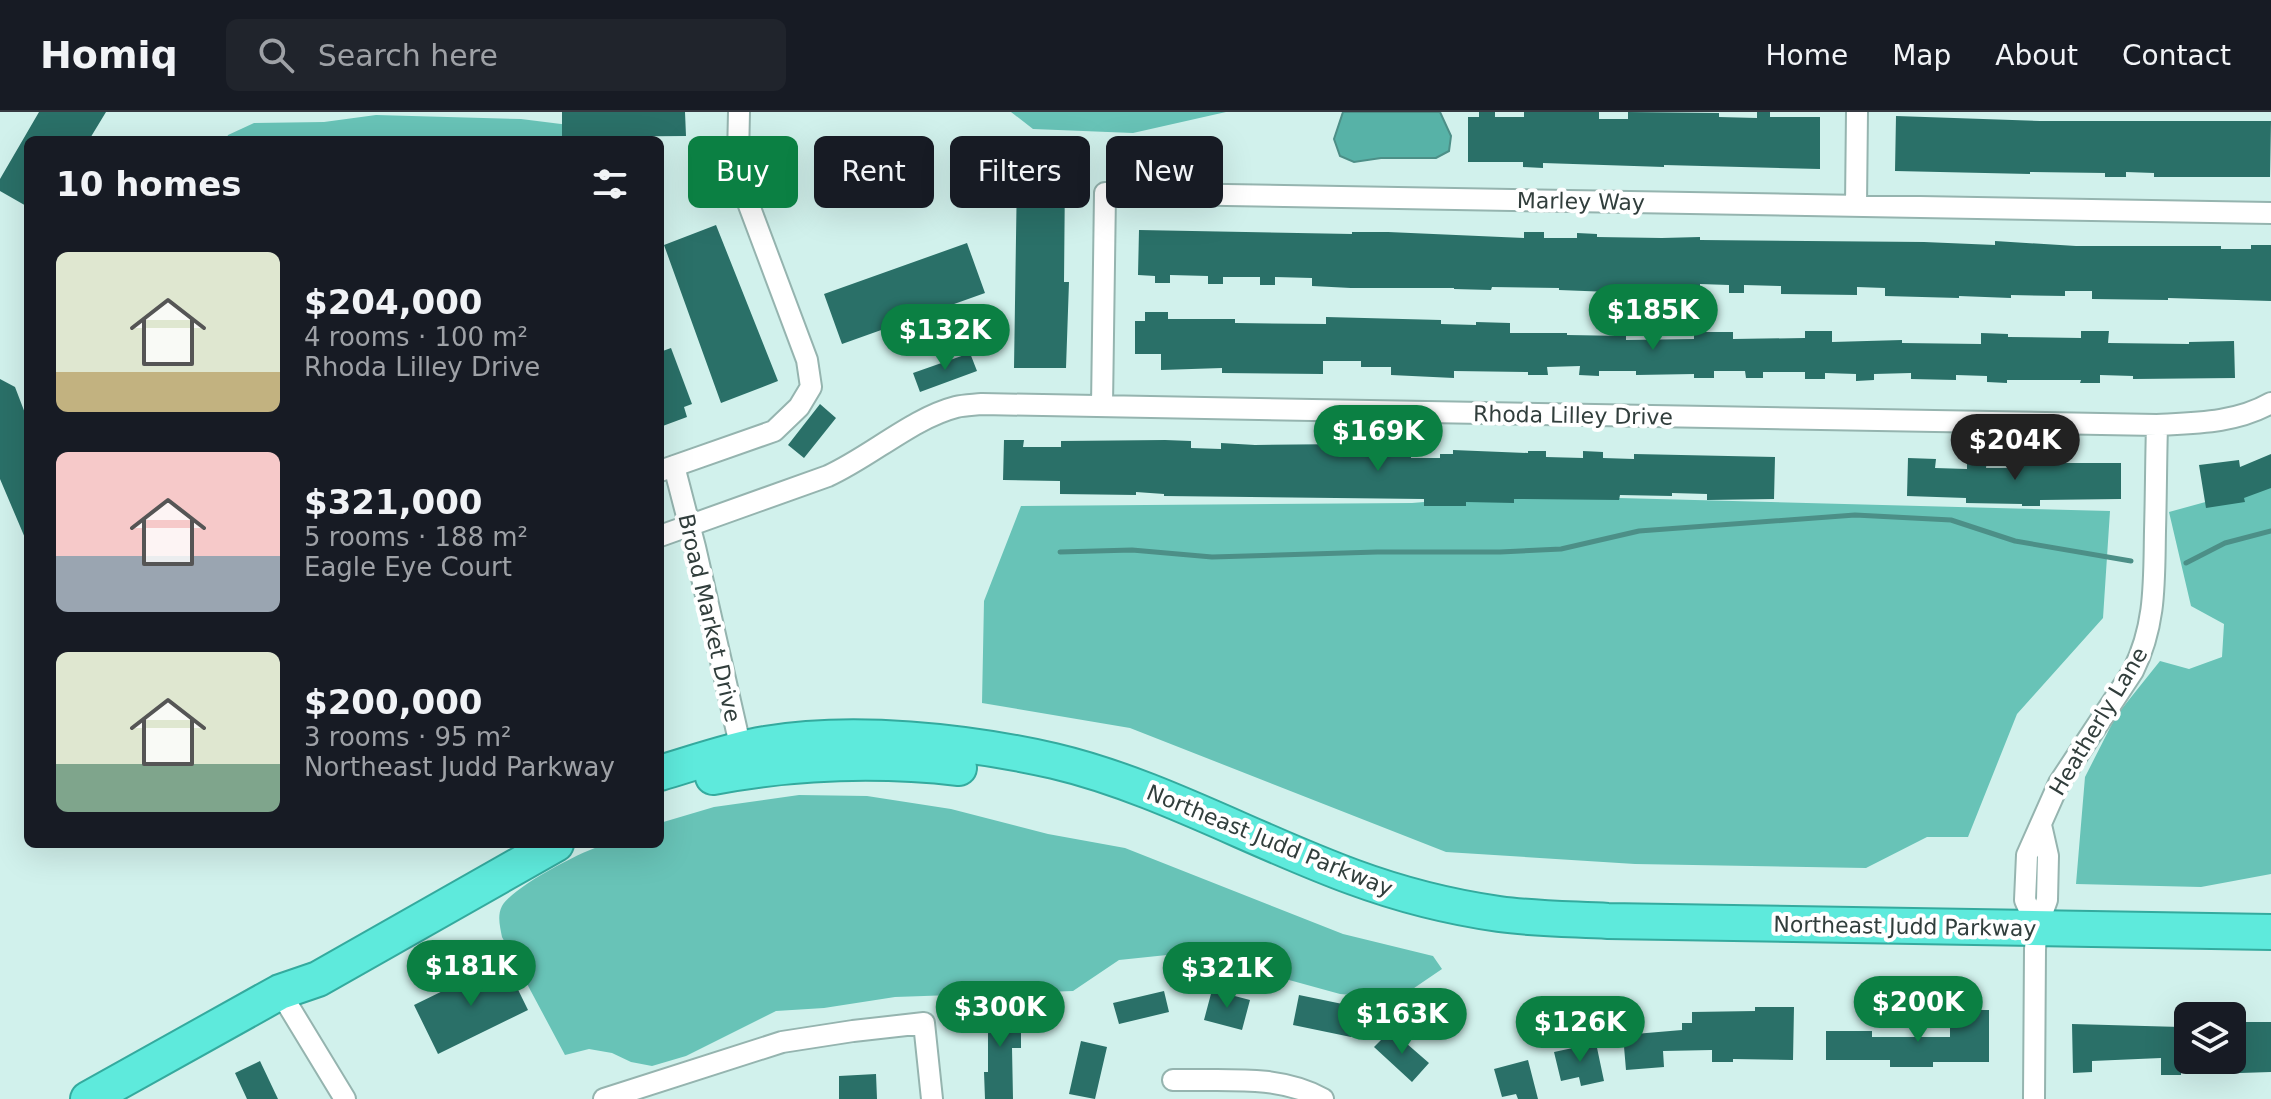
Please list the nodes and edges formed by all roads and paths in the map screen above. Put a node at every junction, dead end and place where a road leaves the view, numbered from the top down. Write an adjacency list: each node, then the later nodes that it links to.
1 (739, 112): 8 (street)
2 (1857, 112): 3 (street)
3 (1856, 205): 4 (street, Marley Way); 6 (street, Marley Way)
4 (2271, 213)
5 (2271, 403): 7 (street, Rhoda Lilley Drive)
6 (1102, 406): 7 (street, Rhoda Lilley Drive); 9 (street, Rhoda Lilley Drive)
7 (2157, 425): 17 (street, Heatherly Lane)
8 (667, 469): 9 (street, Broad Market Drive)
9 (689, 526): 10 (street, Rhoda Lilley Drive); 11 (street, Broad Market Drive)
10 (664, 535)
11 (743, 760): 12 (highway, Northeast Judd Parkway); 13 (highway, Northeast Judd Parkway); 17 (highway, Northeast Judd Parkway)
12 (664, 772)
13 (664, 793)
14 (513, 848): 19 (highway)
15 (549, 848): 19 (highway)
16 (2271, 932): 17 (highway, Northeast Judd Parkway)
17 (2036, 938): 18 (highway, Northeast Judd Parkway); 26 (street, Heatherly Lane)
18 (2271, 954)
19 (280, 992): 21 (highway); 22 (street)
20 (1173, 1080): 25 (street)
21 (88, 1099)
22 (345, 1099)
23 (604, 1099): 24 (street)
24 (932, 1099)
25 (1323, 1099)
26 (2034, 1099)

